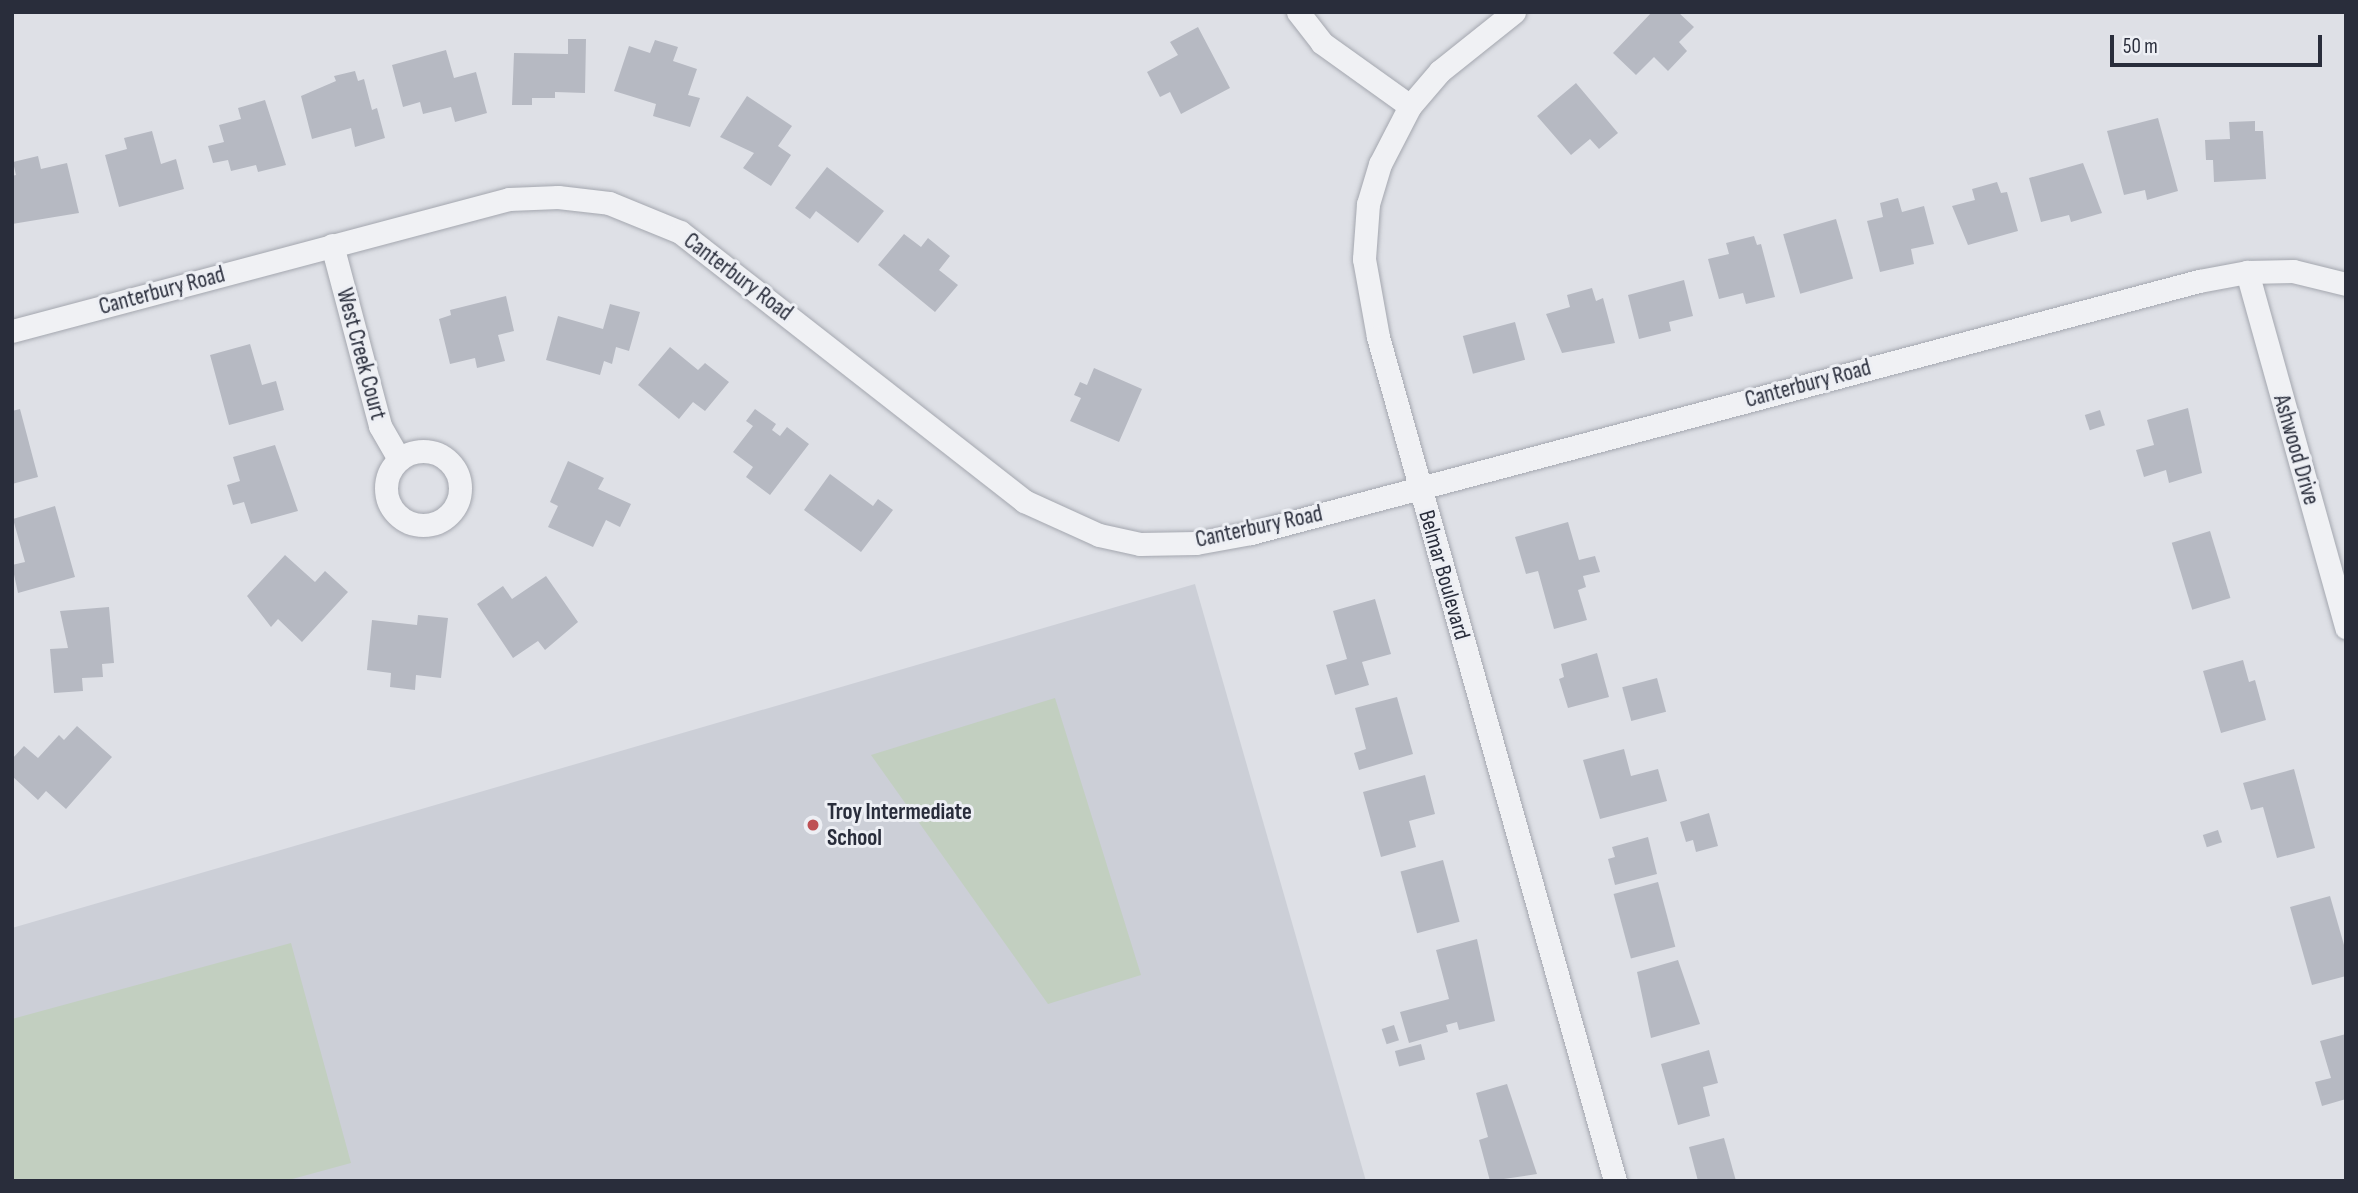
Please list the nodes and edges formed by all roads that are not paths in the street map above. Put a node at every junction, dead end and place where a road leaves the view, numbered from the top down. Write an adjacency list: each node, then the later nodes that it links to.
1 (1298, 12): 3 (street)
2 (1514, 12): 3 (street, Belmar Boulevard)
3 (1410, 106): 9 (street, Belmar Boulevard)
4 (332, 245): 7 (street, Canterbury Road); 8 (street, West Creek Court); 9 (street, Canterbury Road)
5 (2247, 272): 6 (street, Canterbury Road); 9 (street, Canterbury Road); 10 (street, Ashwood Drive)
6 (2346, 284)
7 (12, 331)
8 (399, 459)
9 (1420, 489): 11 (street, Belmar Boulevard)
10 (2346, 627)
11 (1615, 1181)

